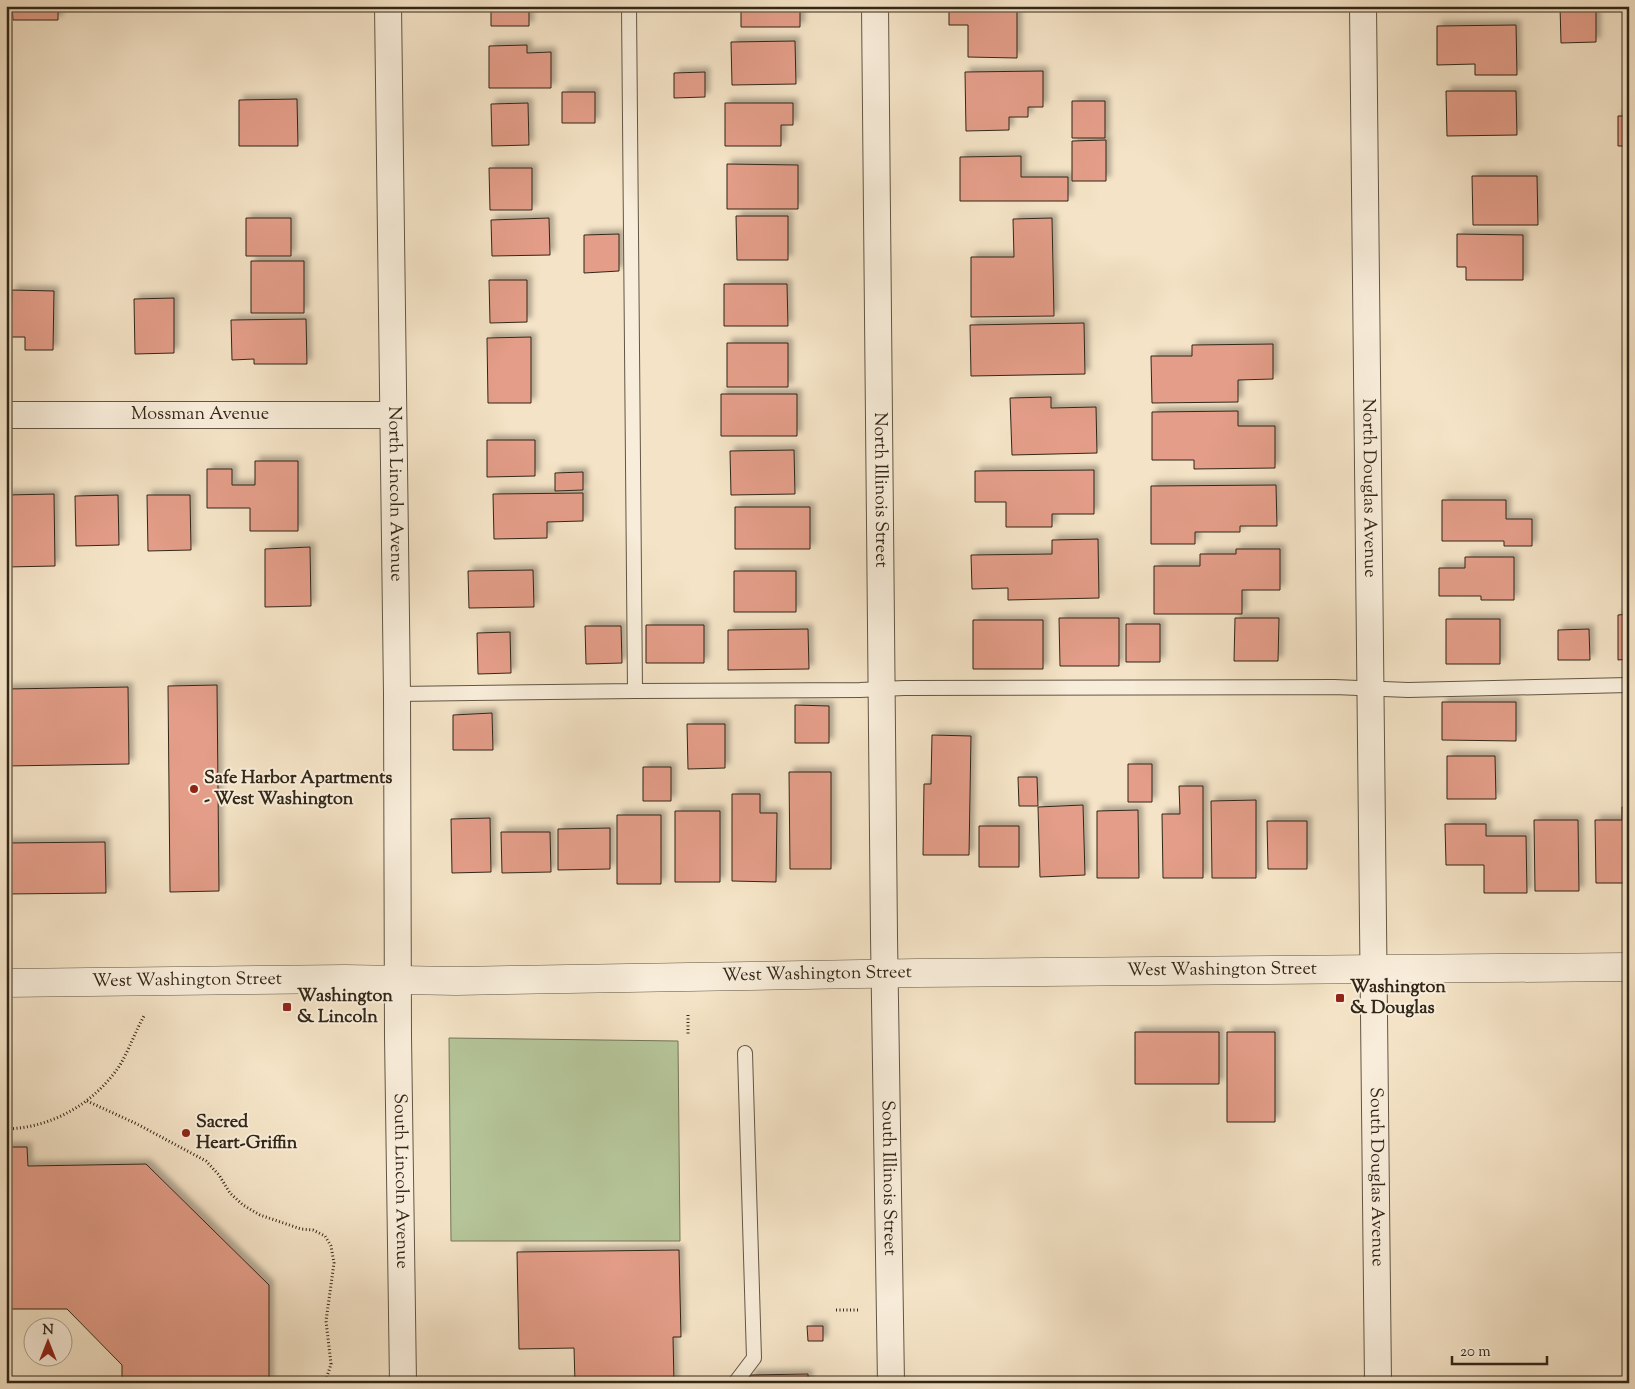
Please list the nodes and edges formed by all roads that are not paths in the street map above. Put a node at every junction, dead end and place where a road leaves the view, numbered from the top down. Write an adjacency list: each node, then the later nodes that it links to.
1 (388, 6): 5 (street, North Lincoln Avenue)
2 (629, 6): 10 (lane)
3 (875, 6): 9 (street, North Illinois Street)
4 (1363, 6): 8 (street, North Douglas Avenue)
5 (392, 415): 6 (street, Mossman Avenue); 11 (street, North Lincoln Avenue)
6 (6, 416)
7 (1629, 686): 8 (lane)
8 (1370, 688): 9 (lane); 13 (street, North Douglas Avenue)
9 (882, 690): 10 (lane); 14 (street, North Illinois Street)
10 (635, 691): 11 (lane)
11 (397, 694): 15 (street, North Lincoln Avenue)
12 (1629, 968): 13 (street, West Washington Street)
13 (1373, 970): 14 (street, West Washington Street); 21 (street, South Douglas Avenue)
14 (885, 974): 15 (street, West Washington Street); 20 (street, South Illinois Street)
15 (398, 980): 16 (street, West Washington Street); 18 (street, South Lincoln Avenue)
16 (6, 983)
17 (745, 1053): 19 (lane)
18 (403, 1383)
19 (735, 1383)
20 (891, 1383)
21 (1378, 1383)

